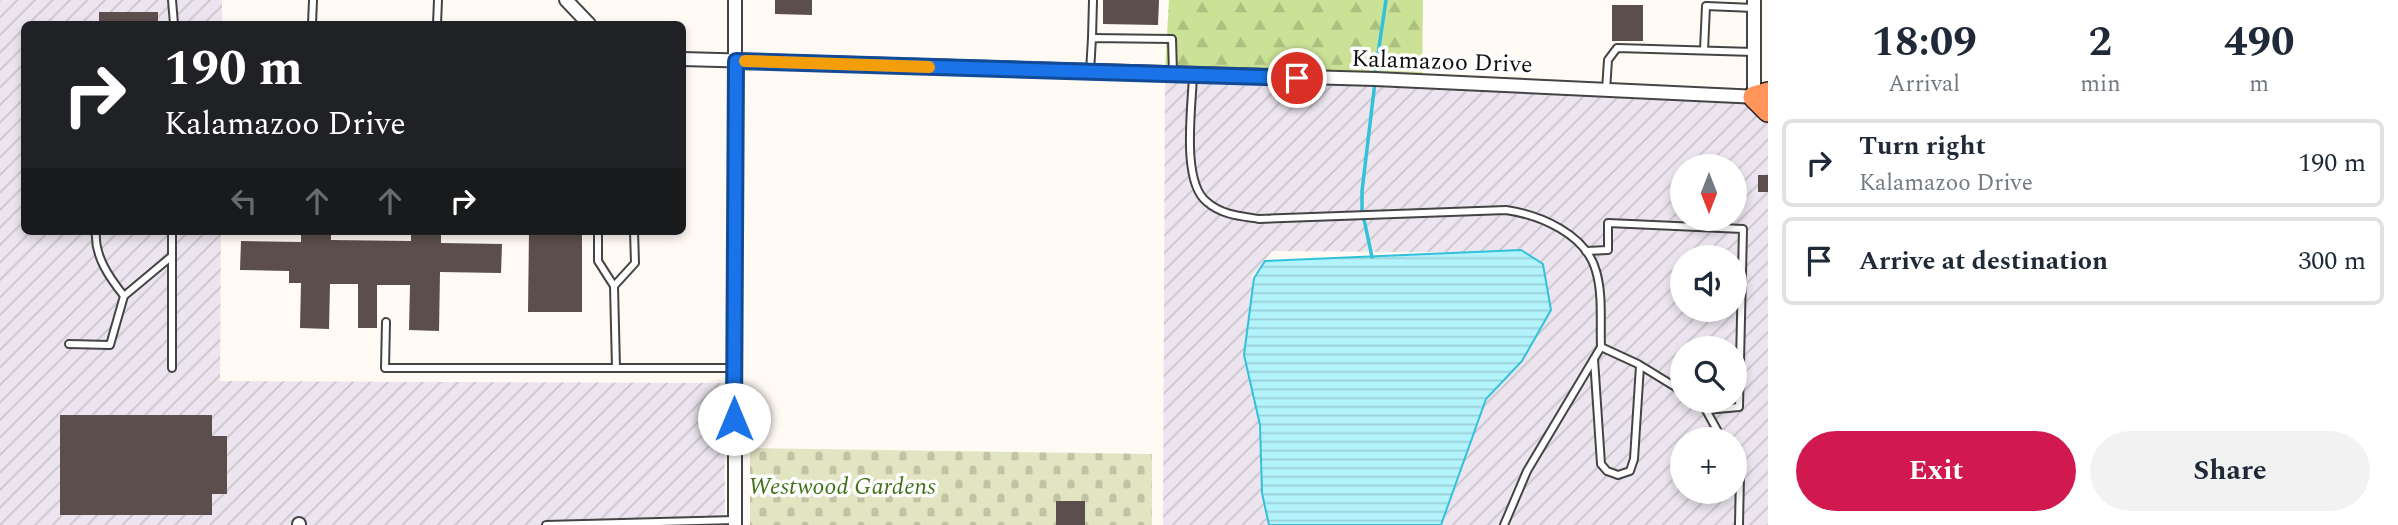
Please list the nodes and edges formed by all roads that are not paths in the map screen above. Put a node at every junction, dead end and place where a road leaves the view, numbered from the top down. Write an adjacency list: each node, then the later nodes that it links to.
1 (172, 0): 8 (lane)
2 (313, 0): 9 (lane)
3 (438, 0): 10 (lane)
4 (566, 0): 11 (street)
5 (735, 0): 16 (street)
6 (1093, 0): 12 (lane)
7 (1754, 4): 13 (lane); 14 (street)
8 (174, 21)
9 (312, 21)
10 (437, 21)
11 (586, 21)
12 (1092, 37): 17 (lane); 18 (lane)
13 (1704, 50): 14 (lane); 20 (lane)
14 (1754, 52): 21 (street)
15 (686, 59): 16 (street, Kalamazoo Drive)
16 (736, 61): 17 (street, Kalamazoo Drive); 38 (street)
17 (1090, 72): 18 (street, Kalamazoo Drive)
18 (1173, 75): 19 (street, Kalamazoo Drive)
19 (1193, 75): 20 (street, Kalamazoo Drive); 26 (lane)
20 (1606, 90): 21 (street, Kalamazoo Drive)
21 (1765, 99)
22 (96, 235): 29 (lane)
23 (172, 235): 27 (lane)
24 (598, 235): 28 (lane)
25 (634, 235): 28 (lane)
26 (1586, 251): 31 (lane); 33 (lane)
27 (172, 256): 29 (lane); 36 (lane)
28 (614, 286): 37 (lane)
29 (124, 296): 32 (lane)
30 (386, 322): 37 (lane)
31 (1740, 336)
32 (69, 344)
33 (1601, 347): 34 (lane); 35 (lane)
34 (1594, 359): 35 (lane); 46 (lane)
35 (1640, 366): 39 (lane)
36 (172, 368)
37 (616, 368): 38 (lane)
38 (734, 368): 42 (street)
39 (1670, 384)
40 (1739, 504): 47 (lane)
41 (696, 523): 42 (lane); 45 (lane)
42 (734, 523)
43 (299, 525): 44 (lane)
44 (305, 525)
45 (546, 525)
46 (1504, 525)
47 (1739, 525)

